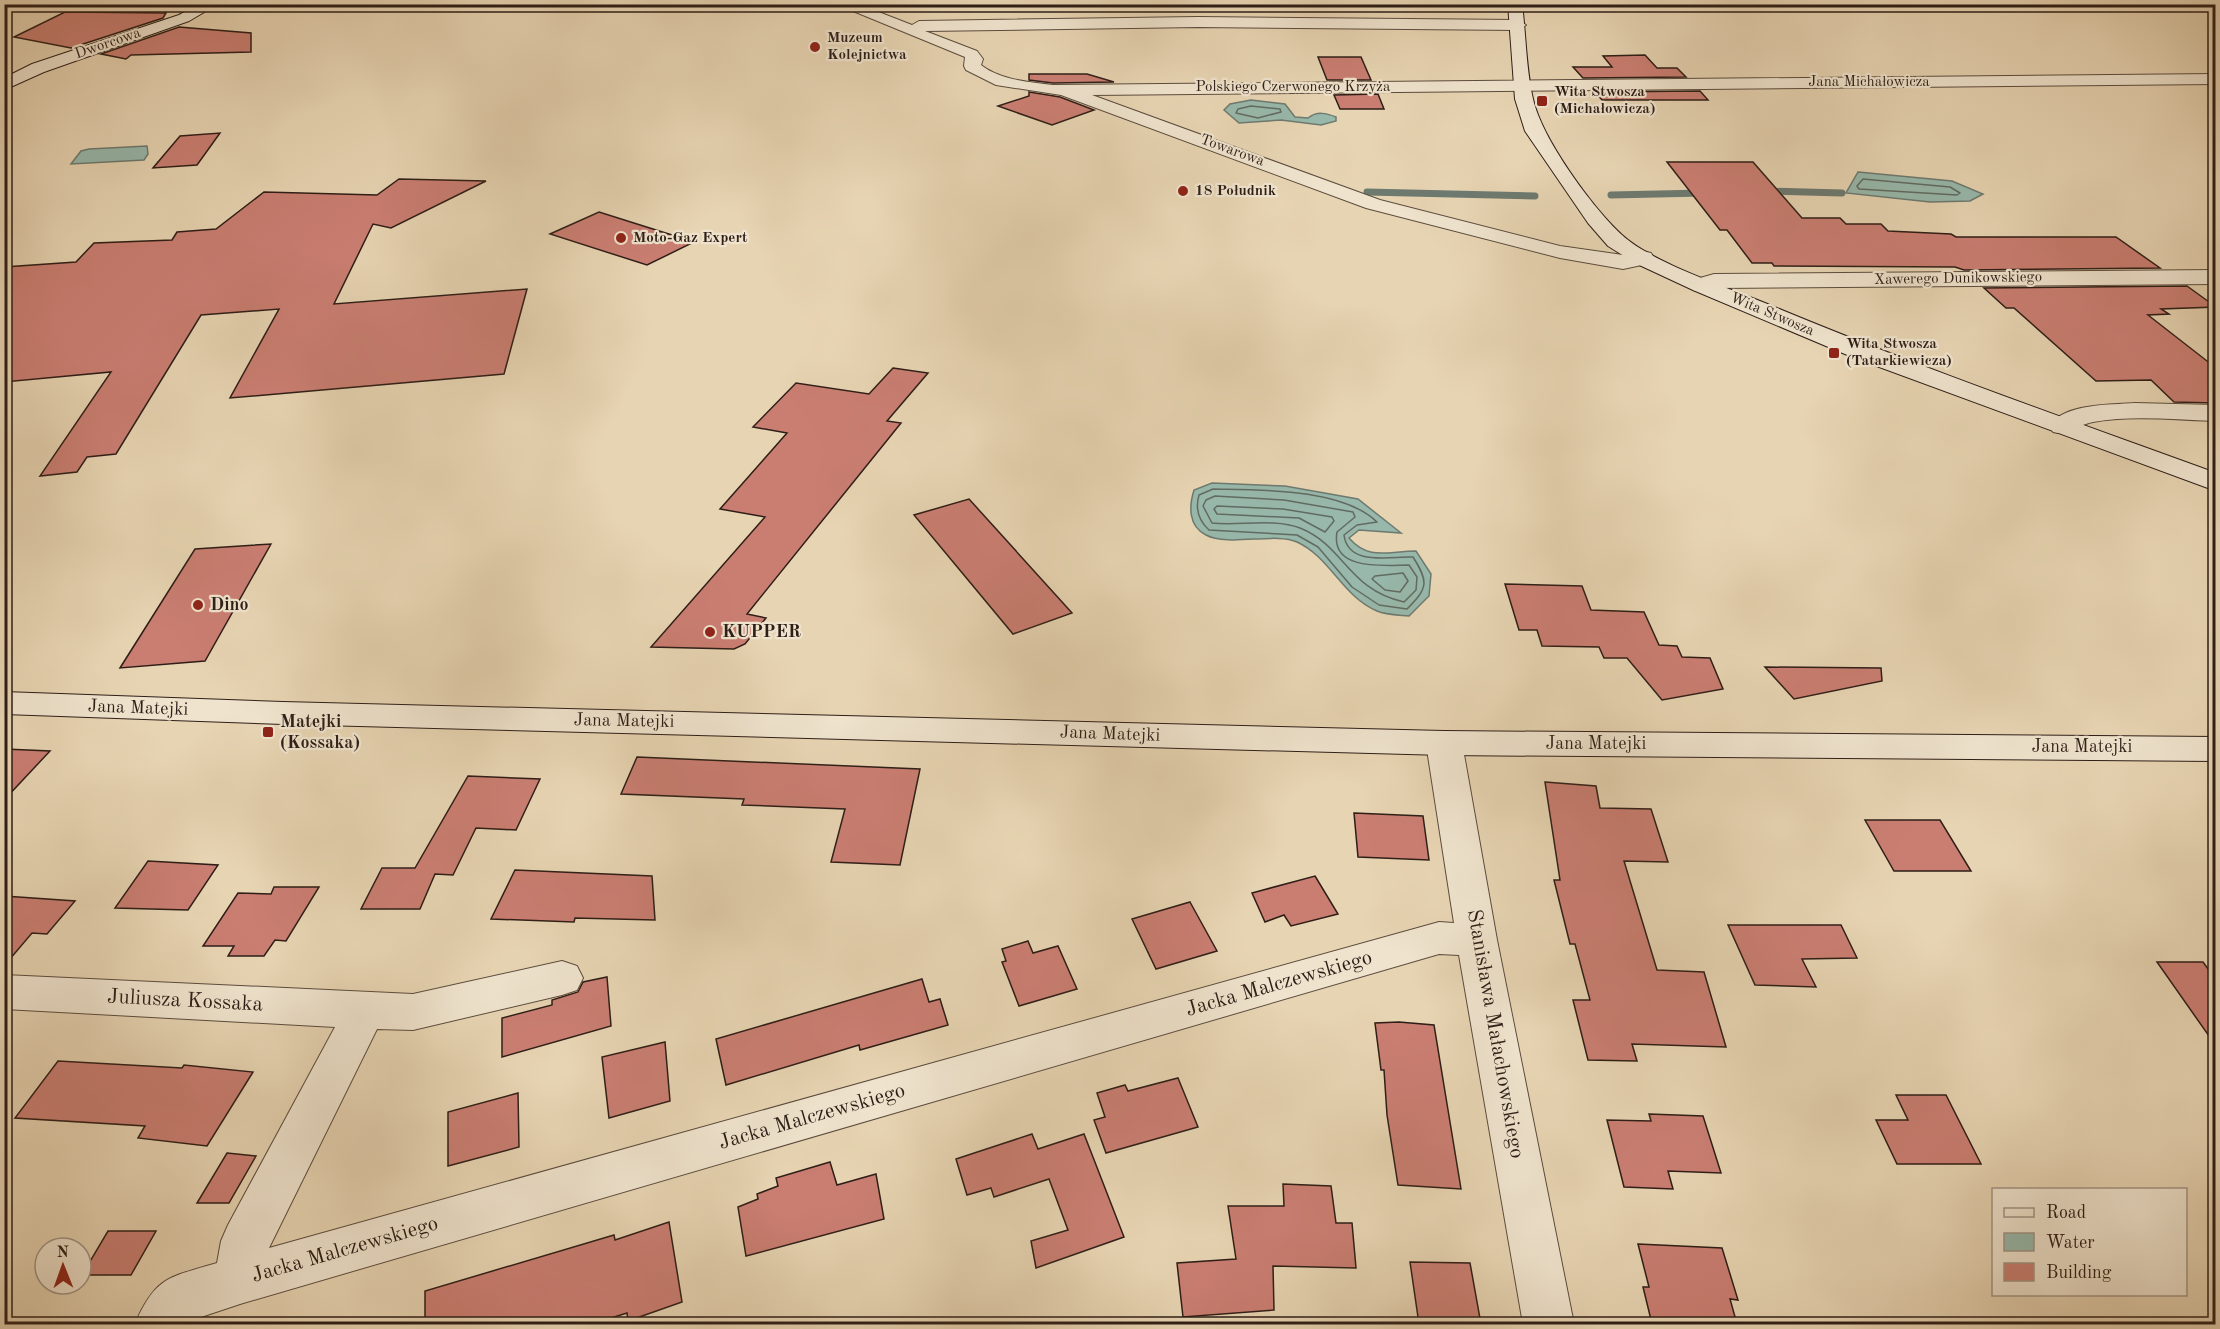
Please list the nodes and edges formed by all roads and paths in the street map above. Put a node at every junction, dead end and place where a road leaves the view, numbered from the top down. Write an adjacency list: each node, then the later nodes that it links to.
1 (211, 4): 7 (street, Dworcowa)
2 (843, 4): 5 (street, Towarowa)
3 (1515, 4): 4 (street, Wita Stwosza)
4 (1518, 25): 5 (street); 8 (street, Wita Stwosza)
5 (901, 26): 9 (street, Towarowa)
6 (2216, 79): 8 (street, Jana Michałowicza)
7 (4, 84)
8 (1523, 85): 9 (street, Polskiego Czerwonego Krzyża); 10 (street, Wita Stwosza)
9 (1063, 90): 10 (street, Towarowa)
10 (1643, 258): 12 (street, Wita Stwosza)
11 (2216, 277): 12 (street, Xawerego Dunikowskiego)
12 (1701, 285): 14 (street, Wita Stwosza)
13 (2216, 413): 14 (street)
14 (2062, 426): 15 (street, Wita Stwosza)
15 (2216, 483)
16 (4, 703): 17 (street, Jana Matejki)
17 (1444, 743): 18 (street, Jana Matejki); 19 (street, Stanisława Małachowskiego)
18 (2216, 750)
19 (1477, 940): 23 (street, Jacka Malczewskiego); 25 (street, Stanisława Małachowskiego)
20 (562, 978): 22 (street, Juliusza Kossaka)
21 (4, 992): 22 (street, Juliusza Kossaka)
22 (365, 1011): 23 (street)
23 (240, 1280): 24 (street, Jacka Malczewskiego)
24 (161, 1324)
25 (1549, 1324)

